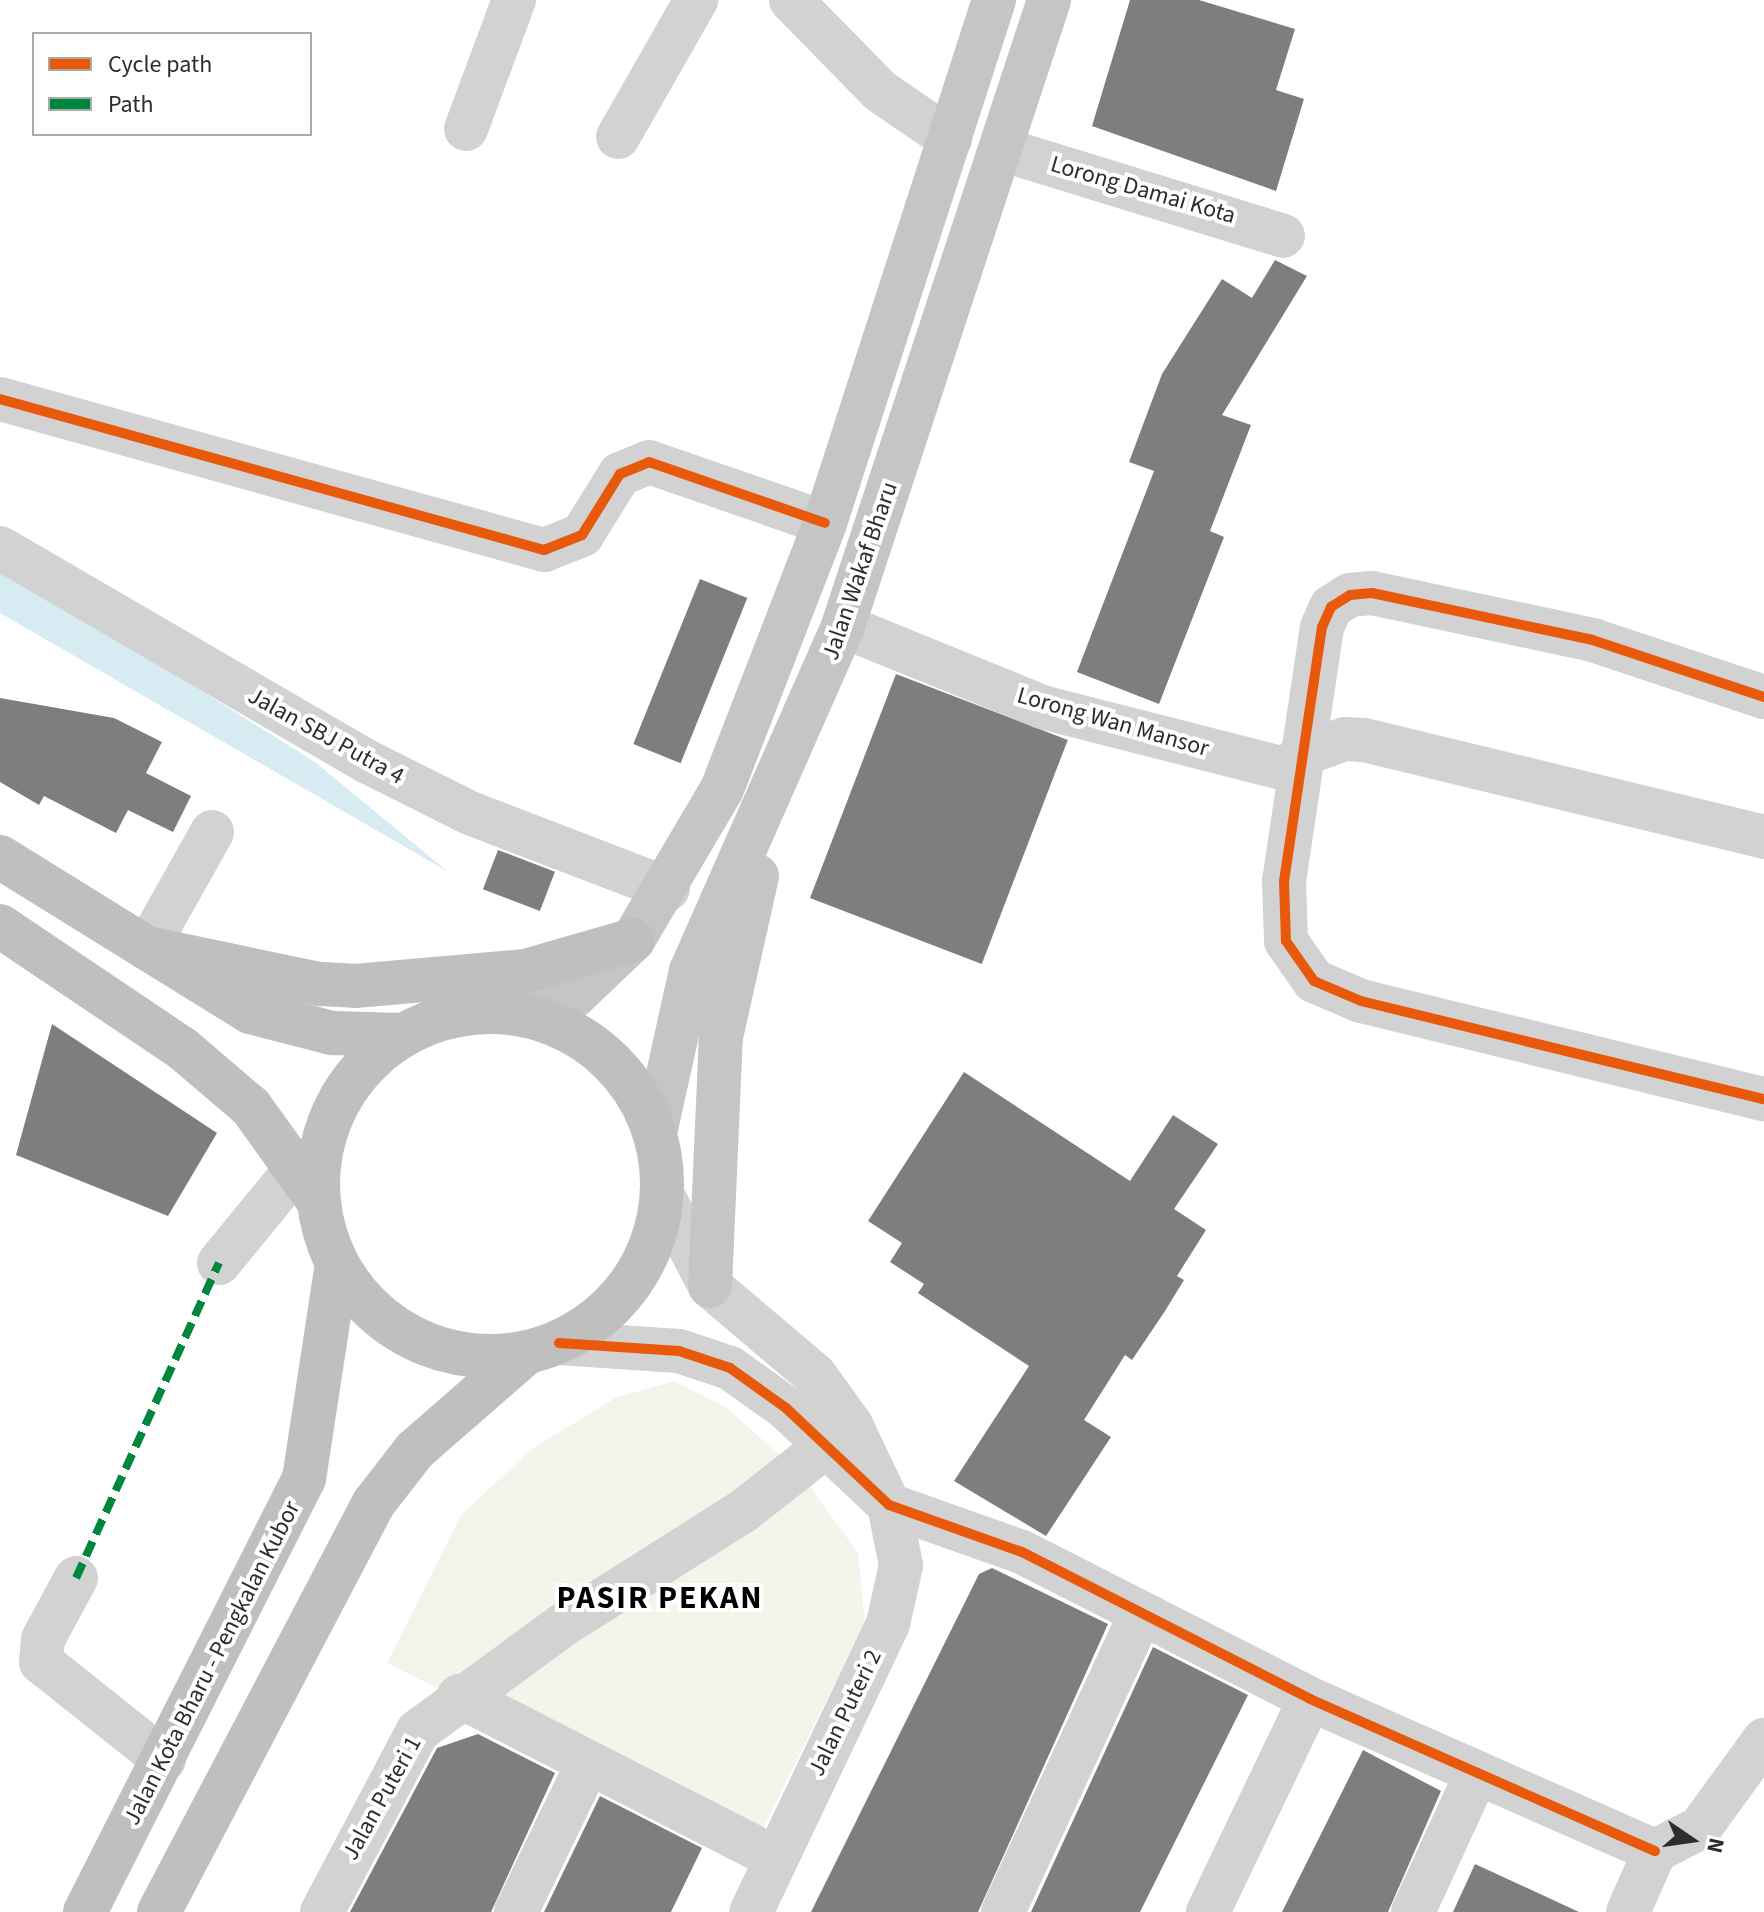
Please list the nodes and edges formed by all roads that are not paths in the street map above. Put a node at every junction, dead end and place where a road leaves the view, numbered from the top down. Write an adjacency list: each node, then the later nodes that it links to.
1 (514, 0): 6 (street)
2 (696, 0): 7 (street)
3 (791, 0): 8 (street)
4 (994, 0): 8 (main road, Jalan Wakaf Bharu)
5 (1049, 0): 9 (main road, Jalan Wakaf Bharu)
6 (466, 129)
7 (618, 137)
8 (950, 139): 12 (main road, Jalan Wakaf Bharu)
9 (1001, 149): 10 (street, Lorong Damai Kota); 14 (main road, Jalan Wakaf Bharu)
10 (1283, 236)
11 (0, 399): 12 (street)
12 (825, 523): 21 (main road, Jalan Wakaf Bharu)
13 (0, 548): 21 (street, Jalan SBJ Putra 4)
14 (843, 626): 16 (main road, Jalan Wakaf Bharu); 17 (street, Lorong Wan Mansor)
15 (1764, 697): 17 (street)
16 (810, 705): 28 (main road, Jalan Wakaf Bharu); 33 (main road)
17 (1298, 764): 19 (street); 27 (street)
18 (212, 832): 24 (street)
19 (1764, 837)
20 (0, 857): 24 (highway)
21 (668, 889): 23 (main road, Jalan Wakaf Bharu)
22 (0, 926): 29 (highway)
23 (633, 940): 24 (highway); 25 (main road, Jalan Wakaf Bharu)
24 (147, 948): 26 (highway)
25 (525, 1015): 26 (highway); 28 (highway)
26 (403, 1035): 29 (highway)
27 (1764, 1099)
28 (655, 1133): 30 (highway)
29 (307, 1186): 31 (street); 32 (highway)
30 (662, 1194): 33 (street); 34 (highway)
31 (219, 1263)
32 (337, 1264): 34 (highway); 42 (highway, Jalan Kota Bharu - Pengkalan Kubor)
33 (710, 1286): 35 (street)
34 (542, 1348): 35 (street); 49 (highway)
35 (840, 1437): 36 (street); 39 (street, Jalan Puteri 1)
36 (889, 1505): 38 (street); 46 (street, Jalan Puteri 2)
37 (76, 1578): 42 (street)
38 (1141, 1613): 40 (street); 52 (street)
39 (459, 1696): 43 (street); 50 (street, Jalan Puteri 1)
40 (1310, 1699): 44 (street); 53 (street)
41 (1764, 1740): 45 (street)
42 (164, 1760): 48 (highway, Jalan Kota Bharu - Pengkalan Kubor)
43 (588, 1763): 46 (street); 51 (street)
44 (1477, 1773): 45 (street); 54 (street)
45 (1655, 1851): 55 (street)
46 (776, 1858): 47 (street, Jalan Puteri 2)
47 (760, 1909)
48 (85, 1912)
49 (159, 1912)
50 (322, 1912)
51 (516, 1912)
52 (1003, 1912)
53 (1208, 1912)
54 (1413, 1912)
55 (1628, 1912)

